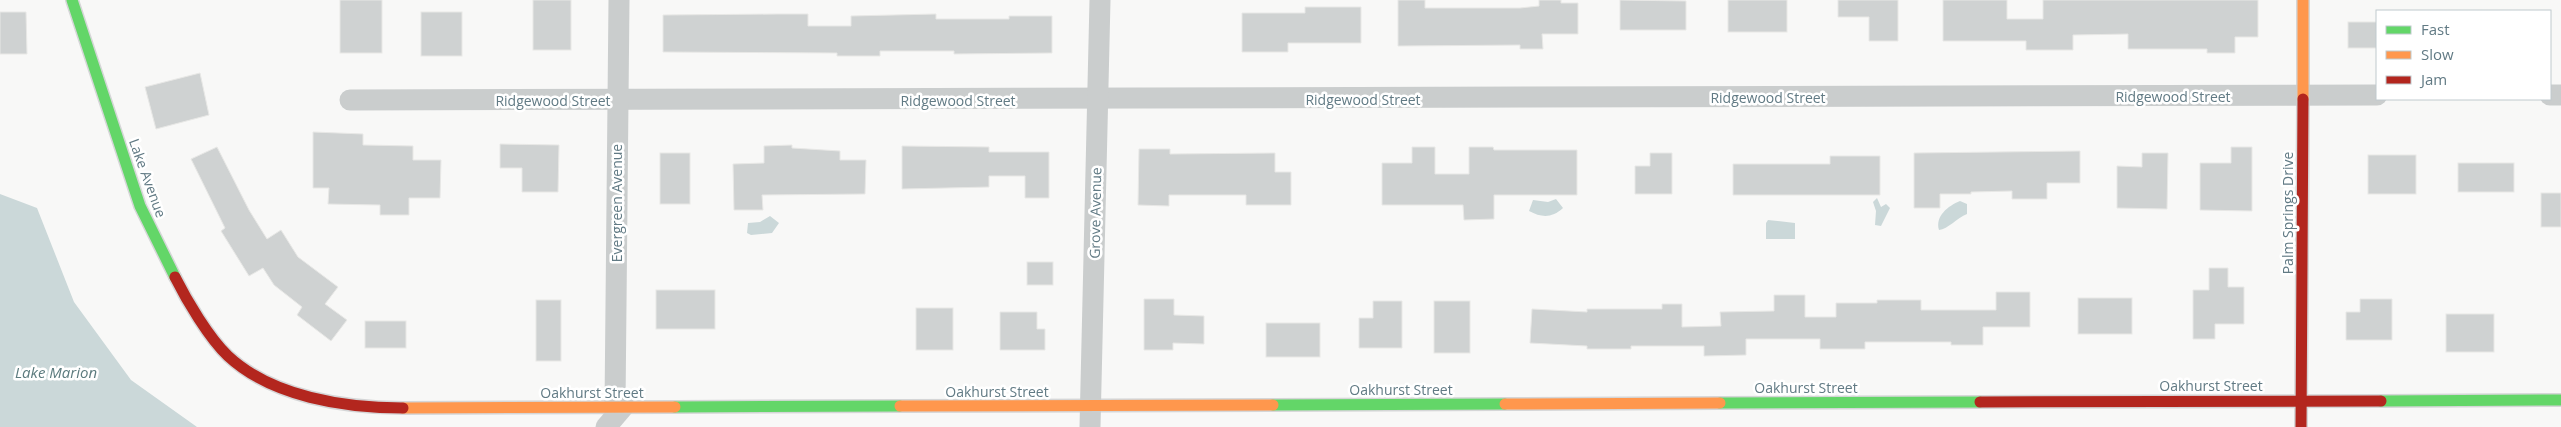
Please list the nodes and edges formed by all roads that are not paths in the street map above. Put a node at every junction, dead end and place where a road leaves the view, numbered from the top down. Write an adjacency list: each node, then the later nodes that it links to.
1 (72, 0): 10 (street, Lake Avenue)
2 (619, 0): 8 (street, Evergreen Avenue)
3 (1100, 0): 9 (street, Grove Avenue)
4 (2303, 0): 5 (street, Palm Springs Drive)
5 (2302, 95): 6 (street, Ridgewood Street); 9 (street, Ridgewood Street); 11 (street, Palm Springs Drive)
6 (2376, 95)
7 (350, 100): 8 (street, Ridgewood Street)
8 (616, 100): 9 (street, Ridgewood Street); 13 (street, Evergreen Avenue)
9 (1097, 100): 14 (street, Grove Avenue)
10 (248, 372): 13 (street, Oakhurst Street)
11 (2301, 399): 12 (street, Oakhurst Street); 14 (street, Oakhurst Street); 16 (street, Palm Springs Drive)
12 (2561, 400)
13 (619, 406): 14 (street, Oakhurst Street); 15 (street)
14 (1090, 417)
15 (606, 427)
16 (2301, 427)

